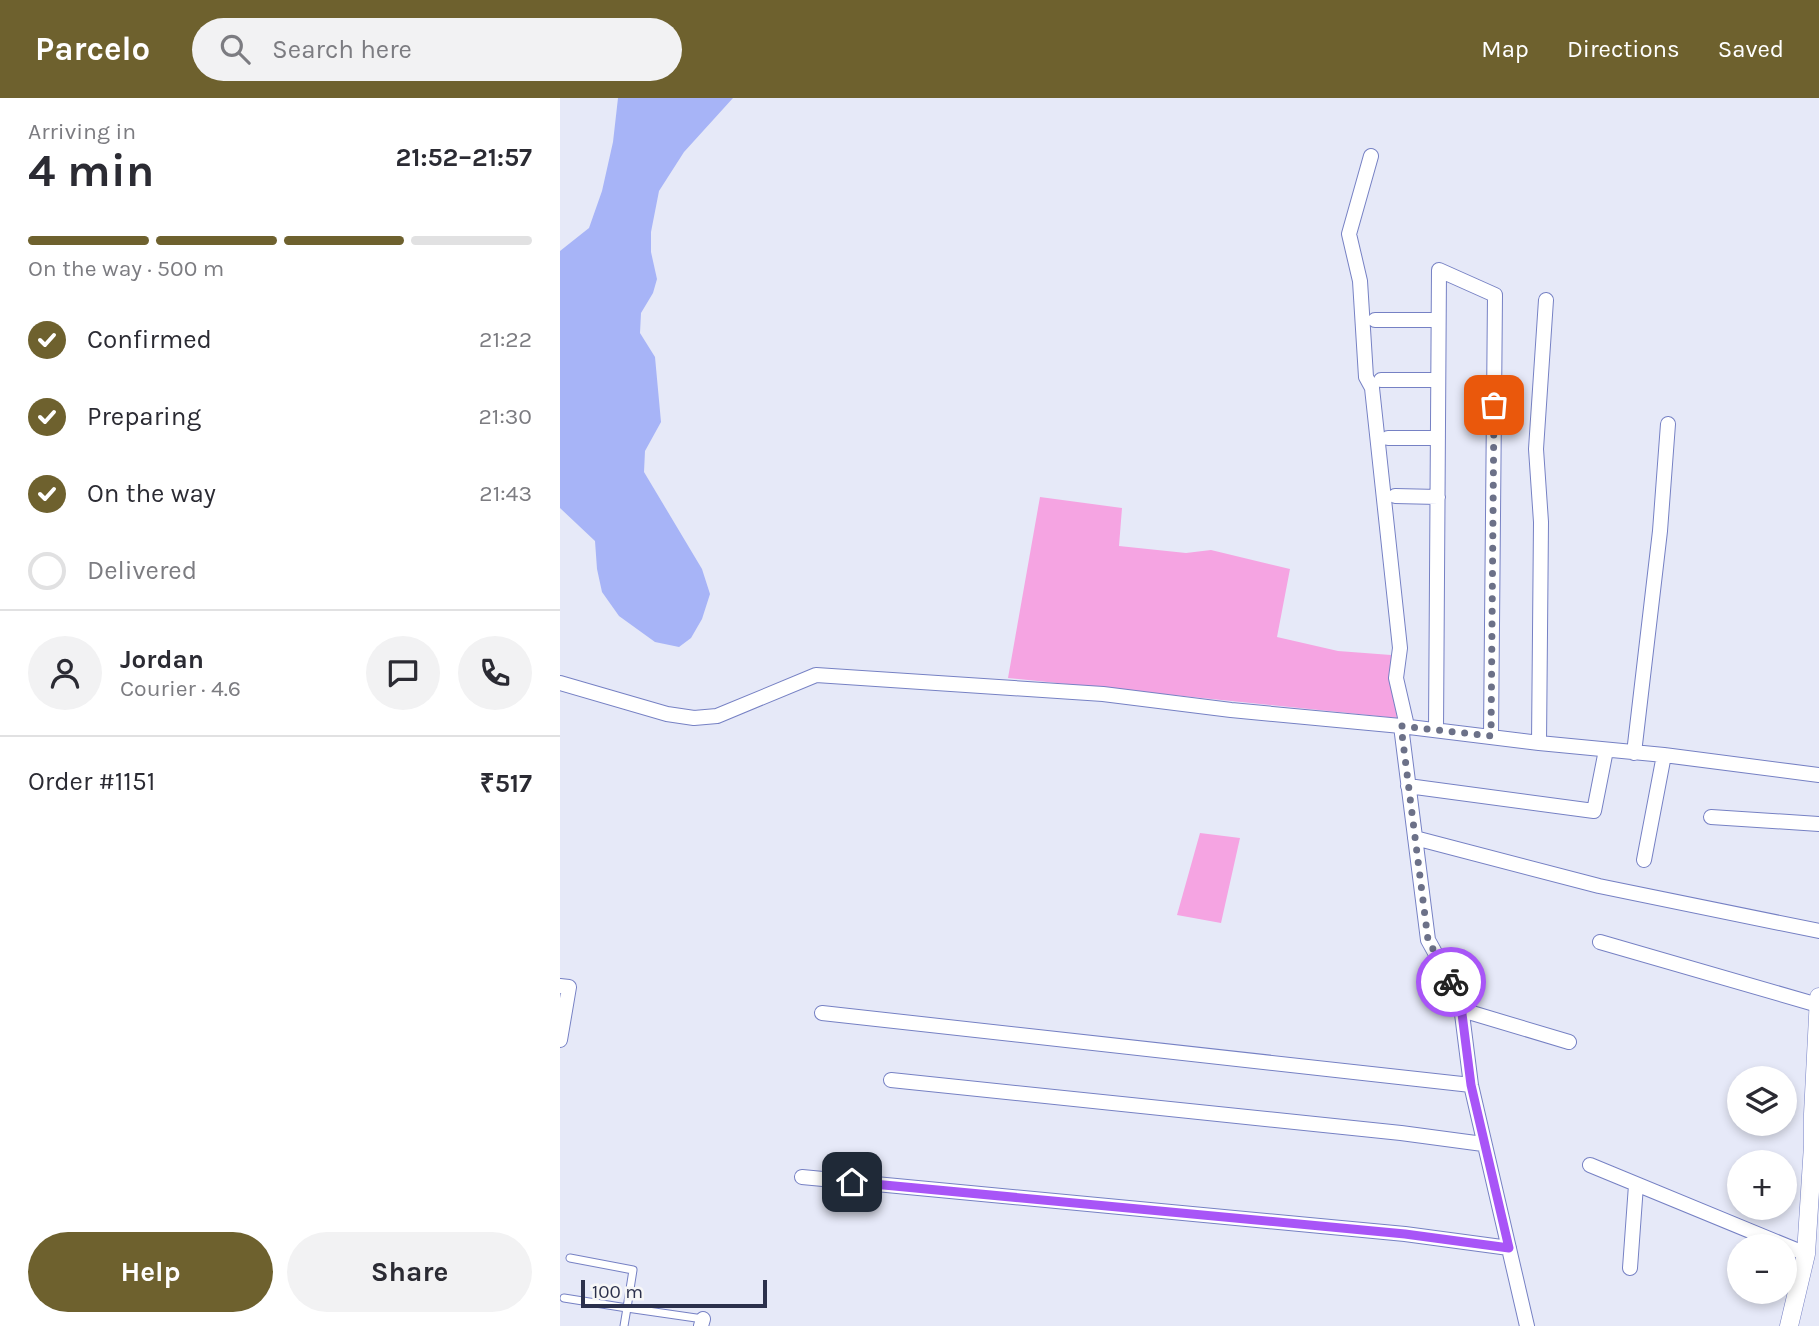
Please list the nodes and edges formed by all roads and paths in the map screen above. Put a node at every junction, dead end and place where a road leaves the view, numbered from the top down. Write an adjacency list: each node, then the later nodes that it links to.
1 (1371, 156): 13 (street)
2 (1546, 300): 16 (street)
3 (1375, 320): 4 (street)
4 (1438, 320): 6 (street); 15 (street)
5 (1381, 380): 6 (street)
6 (1438, 380): 9 (street)
7 (1668, 424): 18 (street)
8 (1388, 438): 9 (street)
9 (1438, 438): 11 (street)
10 (1395, 496): 11 (street)
11 (1438, 497): 14 (street)
12 (560, 683): 13 (street)
13 (1404, 726): 14 (street); 21 (street)
14 (1436, 730): 15 (street)
15 (1491, 736): 16 (street)
16 (1539, 743): 17 (street)
17 (1605, 750): 18 (street); 21 (street)
18 (1634, 753): 19 (street)
19 (1664, 755): 20 (street); 25 (street)
20 (1819, 775)
21 (1408, 786): 24 (street)
22 (1711, 817): 23 (street)
23 (1819, 824)
24 (1415, 838): 26 (street); 31 (street)
25 (1644, 860)
26 (1819, 931)
27 (1600, 942): 30 (street)
28 (560, 986): 33 (street)
29 (1819, 997): 30 (street)
30 (1818, 1005): 38 (street)
31 (1462, 1010): 34 (street); 36 (street)
32 (822, 1013): 36 (street)
33 (560, 1040)
34 (1569, 1042)
35 (891, 1080): 37 (street)
36 (1471, 1085): 37 (street)
37 (1483, 1144): 42 (street)
38 (1816, 1146): 43 (street)
39 (1590, 1165): 41 (street)
40 (802, 1177): 42 (street)
41 (1636, 1185): 43 (street); 45 (street)
42 (1509, 1248): 50 (street)
43 (1806, 1254): 51 (street)
44 (570, 1258): 47 (lane)
45 (1630, 1268)
46 (565, 1298): 47 (lane)
47 (627, 1308): 48 (lane); 49 (lane)
48 (702, 1322)
49 (624, 1326)
50 (1528, 1326)
51 (1789, 1326)

